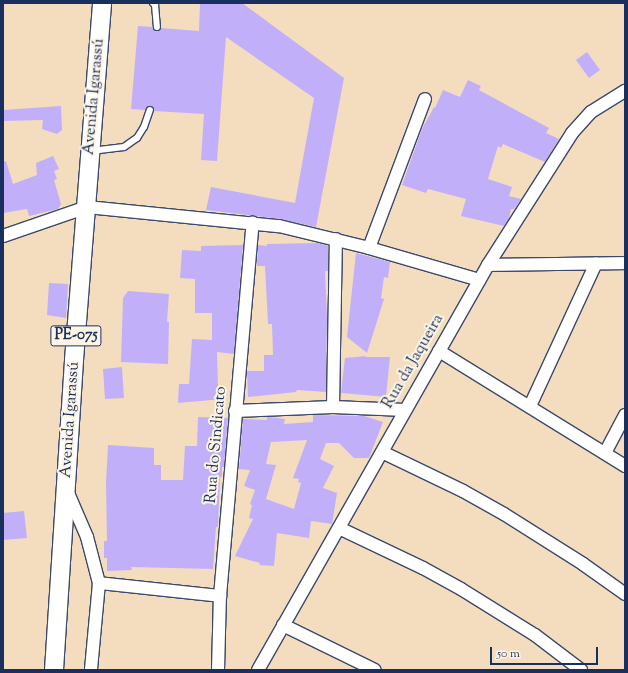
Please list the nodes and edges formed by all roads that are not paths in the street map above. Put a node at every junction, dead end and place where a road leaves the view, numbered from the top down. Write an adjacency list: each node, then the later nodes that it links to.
1 (102, 3): 7 (main road, Avenida Igarassú / PE-075)
2 (153, 3): 3 (lane)
3 (157, 28)
4 (625, 91): 15 (street, Rua da Jaqueira)
5 (425, 99): 12 (street)
6 (150, 110): 7 (lane)
7 (90, 152): 8 (main road, Avenida Igarassú / PE-075)
8 (87, 207): 9 (street); 10 (street); 26 (main road, Avenida Igarassú / PE-075)
9 (253, 222): 11 (street); 21 (street, Rua do Sindicato)
10 (3, 236)
11 (336, 239): 12 (street); 19 (street)
12 (369, 248): 16 (street)
13 (596, 263): 14 (street); 15 (street); 18 (street)
14 (625, 263)
15 (488, 265): 16 (street, Rua da Jaqueira)
16 (479, 280): 17 (street, Rua da Jaqueira)
17 (439, 351): 18 (street); 20 (street, Rua da Jaqueira)
18 (530, 406): 24 (street)
19 (333, 407): 20 (street); 21 (street)
20 (405, 410): 23 (street, Rua da Jaqueira)
21 (235, 411): 30 (street, Rua do Sindicato)
22 (625, 415): 24 (street)
23 (382, 452): 27 (street, Rua da Jaqueira); 29 (street)
24 (605, 453): 25 (street)
25 (625, 466)
26 (66, 490): 28 (street); 32 (main road, Avenida Igarassú / PE-075)
27 (339, 528): 31 (street, Rua da Jaqueira); 37 (street)
28 (100, 583): 30 (street); 33 (street)
29 (625, 594)
30 (220, 596): 34 (street, Rua do Sindicato)
31 (284, 625): 35 (street, Rua da Jaqueira); 36 (street)
32 (54, 670)
33 (91, 670)
34 (218, 670)
35 (258, 670)
36 (375, 670)
37 (581, 670)

